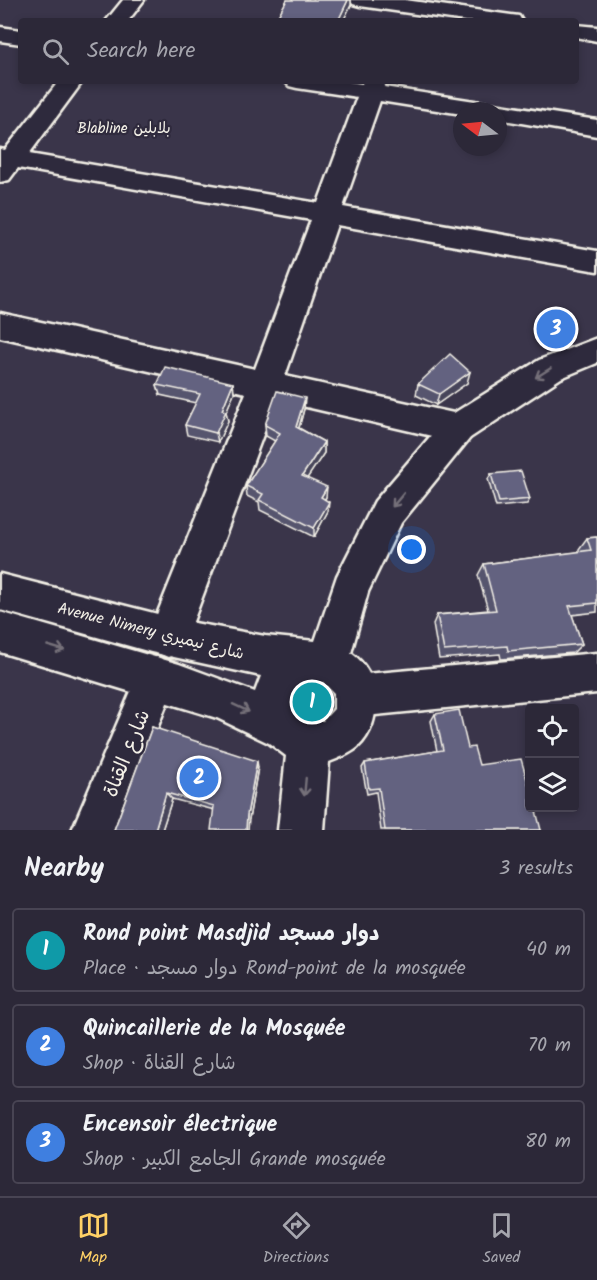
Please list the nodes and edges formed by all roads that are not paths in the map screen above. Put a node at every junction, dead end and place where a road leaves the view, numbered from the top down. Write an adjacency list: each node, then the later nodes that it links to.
1 (134, 0): 4 (street)
2 (360, 0): 3 (street)
3 (403, 9): 5 (street)
4 (119, 18)
5 (484, 18)
6 (579, 31): 8 (street)
7 (0, 34): 9 (street)
8 (597, 34)
9 (18, 37)
10 (69, 84): 16 (street)
11 (335, 84): 12 (street)
12 (373, 87): 13 (street); 17 (street)
13 (453, 103)
14 (507, 113): 15 (street)
15 (597, 128)
16 (4, 163): 17 (street)
17 (327, 213): 18 (street); 21 (street)
18 (597, 261)
19 (0, 325): 21 (street)
20 (597, 351): 22 (street, one-way to 22)
21 (265, 386): 22 (street); 25 (street)
22 (458, 428): 26 (street, one-way to 26)
23 (0, 591): 25 (street, Avenue Nimery شارع نيميري)
24 (0, 632): 28 (street, one-way to 28)
25 (168, 637): 26 (street, Avenue Nimery شارع نيميري)
26 (316, 662): 29 (street); 30 (street)
27 (597, 674): 29 (street)
28 (157, 677): 30 (street, one-way to 30); 31 (street, شارع القناة)
29 (355, 696): 30 (street)
30 (296, 736): 32 (street, one-way to 32)
31 (95, 830)
32 (301, 830)

